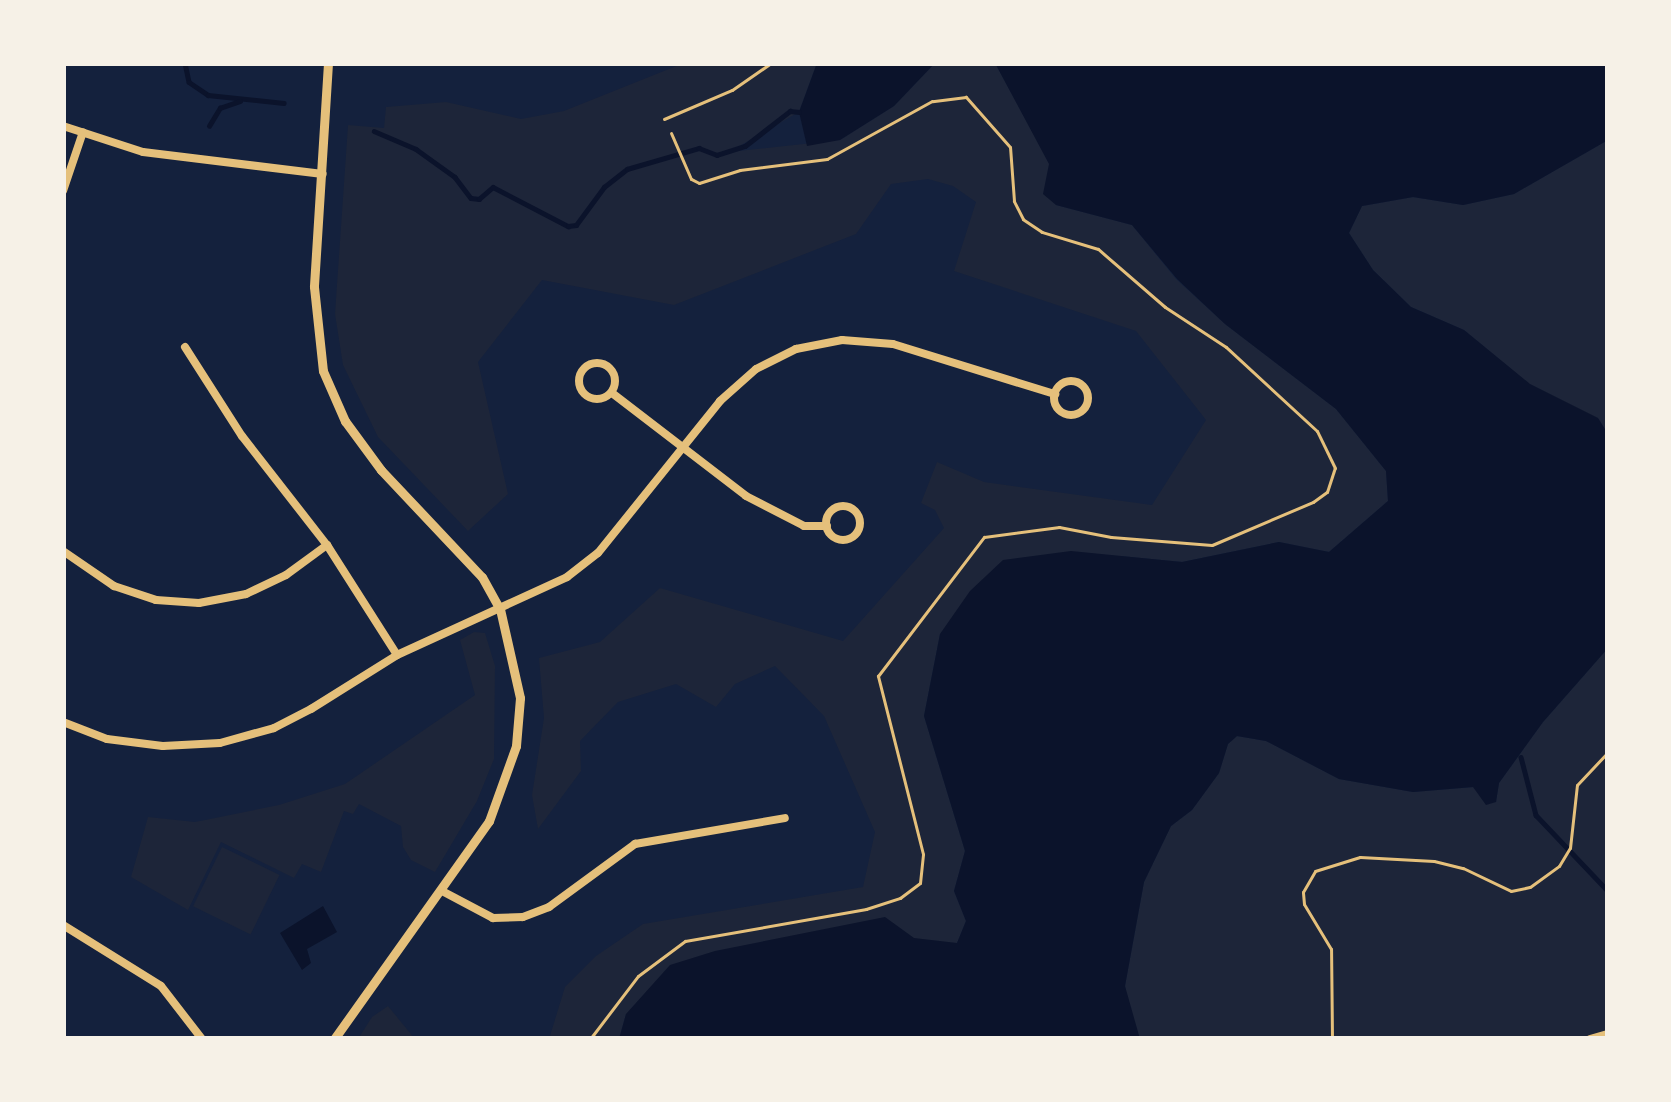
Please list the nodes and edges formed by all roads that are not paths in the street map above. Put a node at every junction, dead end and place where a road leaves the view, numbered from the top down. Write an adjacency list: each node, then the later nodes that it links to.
1 (328, 63): 4 (street)
2 (63, 126): 3 (street)
3 (82, 132): 4 (street); 5 (street)
4 (323, 174): 13 (street)
5 (63, 191)
6 (185, 347): 11 (street)
7 (612, 393): 7 (street); 9 (street)
8 (1055, 394): 8 (street); 9 (street)
9 (684, 447): 10 (street); 13 (street)
10 (827, 526): 10 (street)
11 (327, 545): 12 (street); 14 (street)
12 (63, 551)
13 (500, 609): 14 (street); 17 (street)
14 (397, 655): 15 (street)
15 (63, 722)
16 (785, 818): 17 (street)
17 (442, 891): 21 (street)
18 (63, 925): 20 (street)
19 (1608, 1034): 22 (street)
20 (198, 1037)
21 (334, 1039)
22 (1590, 1039)

